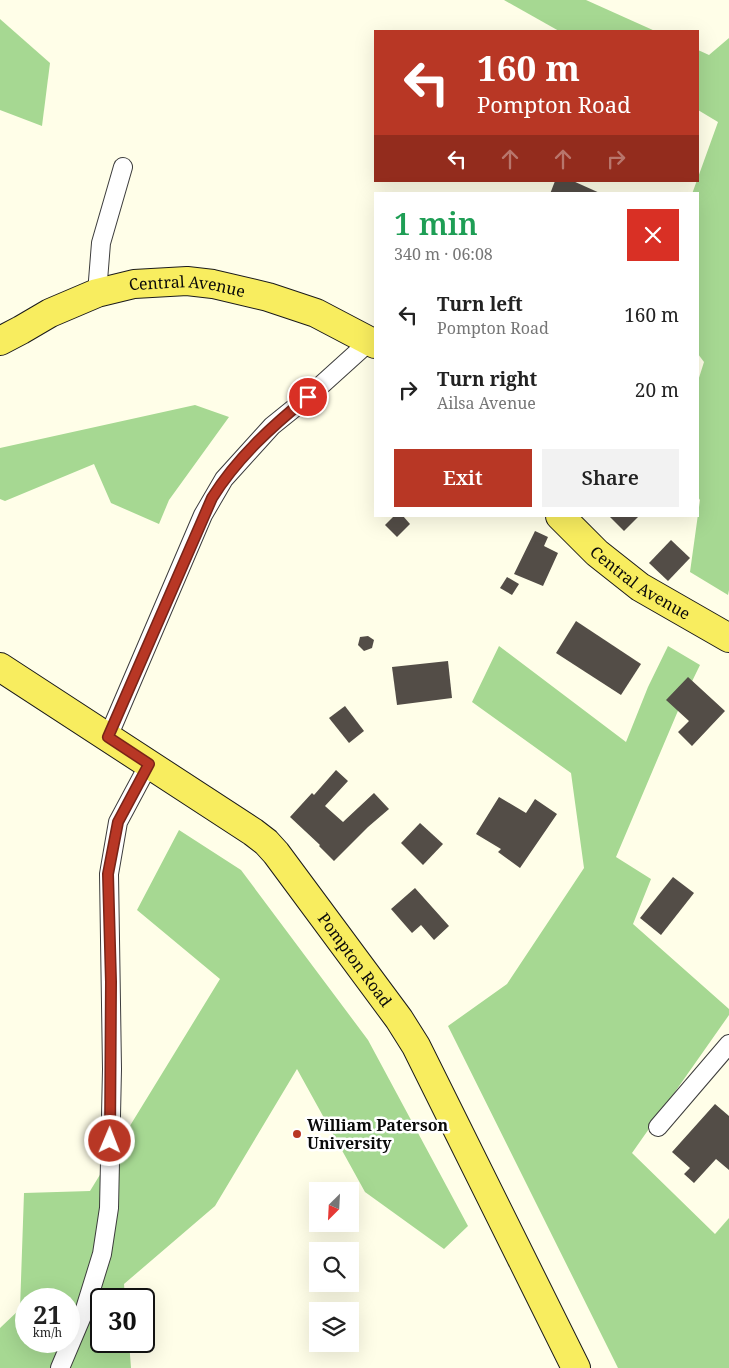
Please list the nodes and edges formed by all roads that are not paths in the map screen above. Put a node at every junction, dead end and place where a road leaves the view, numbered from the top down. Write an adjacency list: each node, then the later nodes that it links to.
1 (123, 166): 2 (street)
2 (97, 293): 3 (main road, Central Avenue); 4 (main road, Central Avenue)
3 (0, 340)
4 (373, 342): 8 (street)
5 (561, 517): 6 (main road, Central Avenue)
6 (729, 638)
7 (0, 667): 8 (main road, Pompton Road)
8 (108, 737): 9 (main road, Pompton Road)
9 (149, 764): 12 (street); 13 (main road, Pompton Road)
10 (729, 1044): 11 (street)
11 (658, 1128)
12 (60, 1368)
13 (576, 1368)

